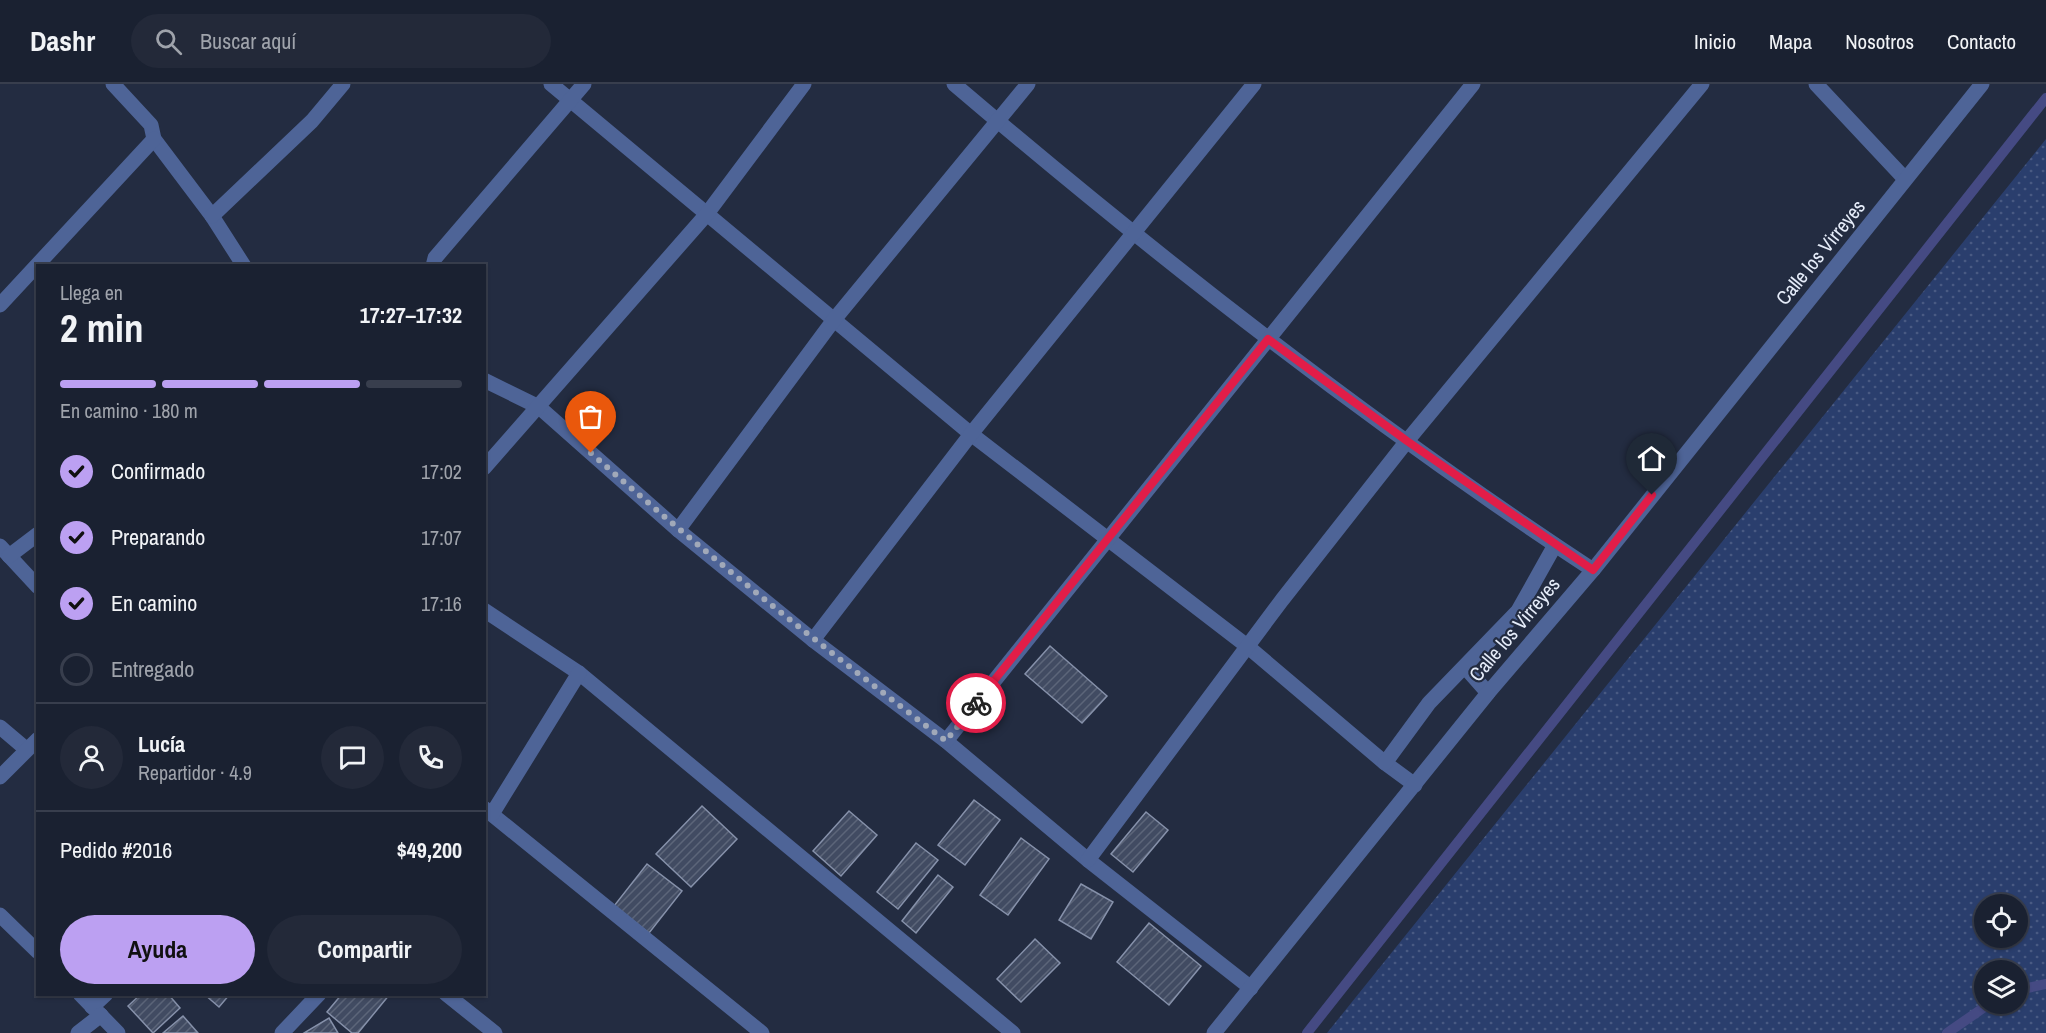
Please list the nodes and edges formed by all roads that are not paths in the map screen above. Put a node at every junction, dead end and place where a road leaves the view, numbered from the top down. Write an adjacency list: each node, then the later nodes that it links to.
1 (113, 84): 15 (street)
2 (343, 84): 18 (street)
3 (551, 84): 13 (street)
4 (584, 84): 13 (street)
5 (804, 84): 17 (street)
6 (954, 84): 14 (street)
7 (1028, 84): 14 (street)
8 (1254, 84): 19 (street)
9 (1473, 84): 26 (street)
10 (1702, 84): 30 (street)
11 (1816, 84): 16 (street)
12 (1982, 84): 16 (street, Calle los Virreyes)
13 (572, 101): 17 (street); 22 (street)
14 (998, 121): 19 (street); 25 (street)
15 (154, 139): 18 (street); 20 (street)
16 (1905, 179): 37 (street, Calle los Virreyes)
17 (706, 215): 25 (street); 28 (street)
18 (212, 216): 21 (street)
19 (1134, 231): 26 (street); 29 (street)
20 (38, 264)
21 (243, 264)
22 (434, 264)
23 (36, 266): 24 (street)
24 (0, 305)
25 (833, 321): 29 (street); 32 (street)
26 (1268, 339): 30 (street); 34 (street)
27 (486, 381): 28 (street)
28 (539, 407): 31 (street); 32 (street)
29 (972, 434): 34 (street); 40 (street)
30 (1407, 441): 35 (street); 41 (street)
31 (486, 466)
32 (678, 530): 40 (street)
33 (36, 535): 36 (street)
34 (1108, 537): 41 (street); 46 (street)
35 (1555, 545): 37 (street); 42 (street)
36 (5, 551): 38 (street)
37 (1593, 570): 44 (street, Calle los Virreyes)
38 (36, 584)
39 (486, 611): 43 (street)
40 (813, 640): 46 (street)
41 (1247, 646): 48 (street); 52 (street)
42 (1465, 667): 44 (street); 48 (street)
43 (579, 673): 51 (street); 66 (street)
44 (1488, 693): 50 (street, Calle los Virreyes)
45 (0, 727): 47 (street)
46 (946, 741): 52 (street)
47 (32, 744): 49 (street)
48 (1385, 764): 50 (street)
49 (0, 777)
50 (1415, 785): 55 (street, Calle los Virreyes)
51 (488, 811): 65 (street)
52 (1088, 860): 55 (street)
53 (0, 915): 54 (street)
54 (36, 950)
55 (1251, 988): 67 (street, Calle los Virreyes)
56 (82, 996): 60 (street)
57 (105, 996): 60 (street)
58 (317, 996): 63 (street)
59 (449, 996): 64 (street)
60 (97, 1011): 61 (street); 62 (street)
61 (78, 1033)
62 (118, 1033)
63 (282, 1033)
64 (495, 1033)
65 (762, 1033)
66 (1013, 1033)
67 (1214, 1033)

